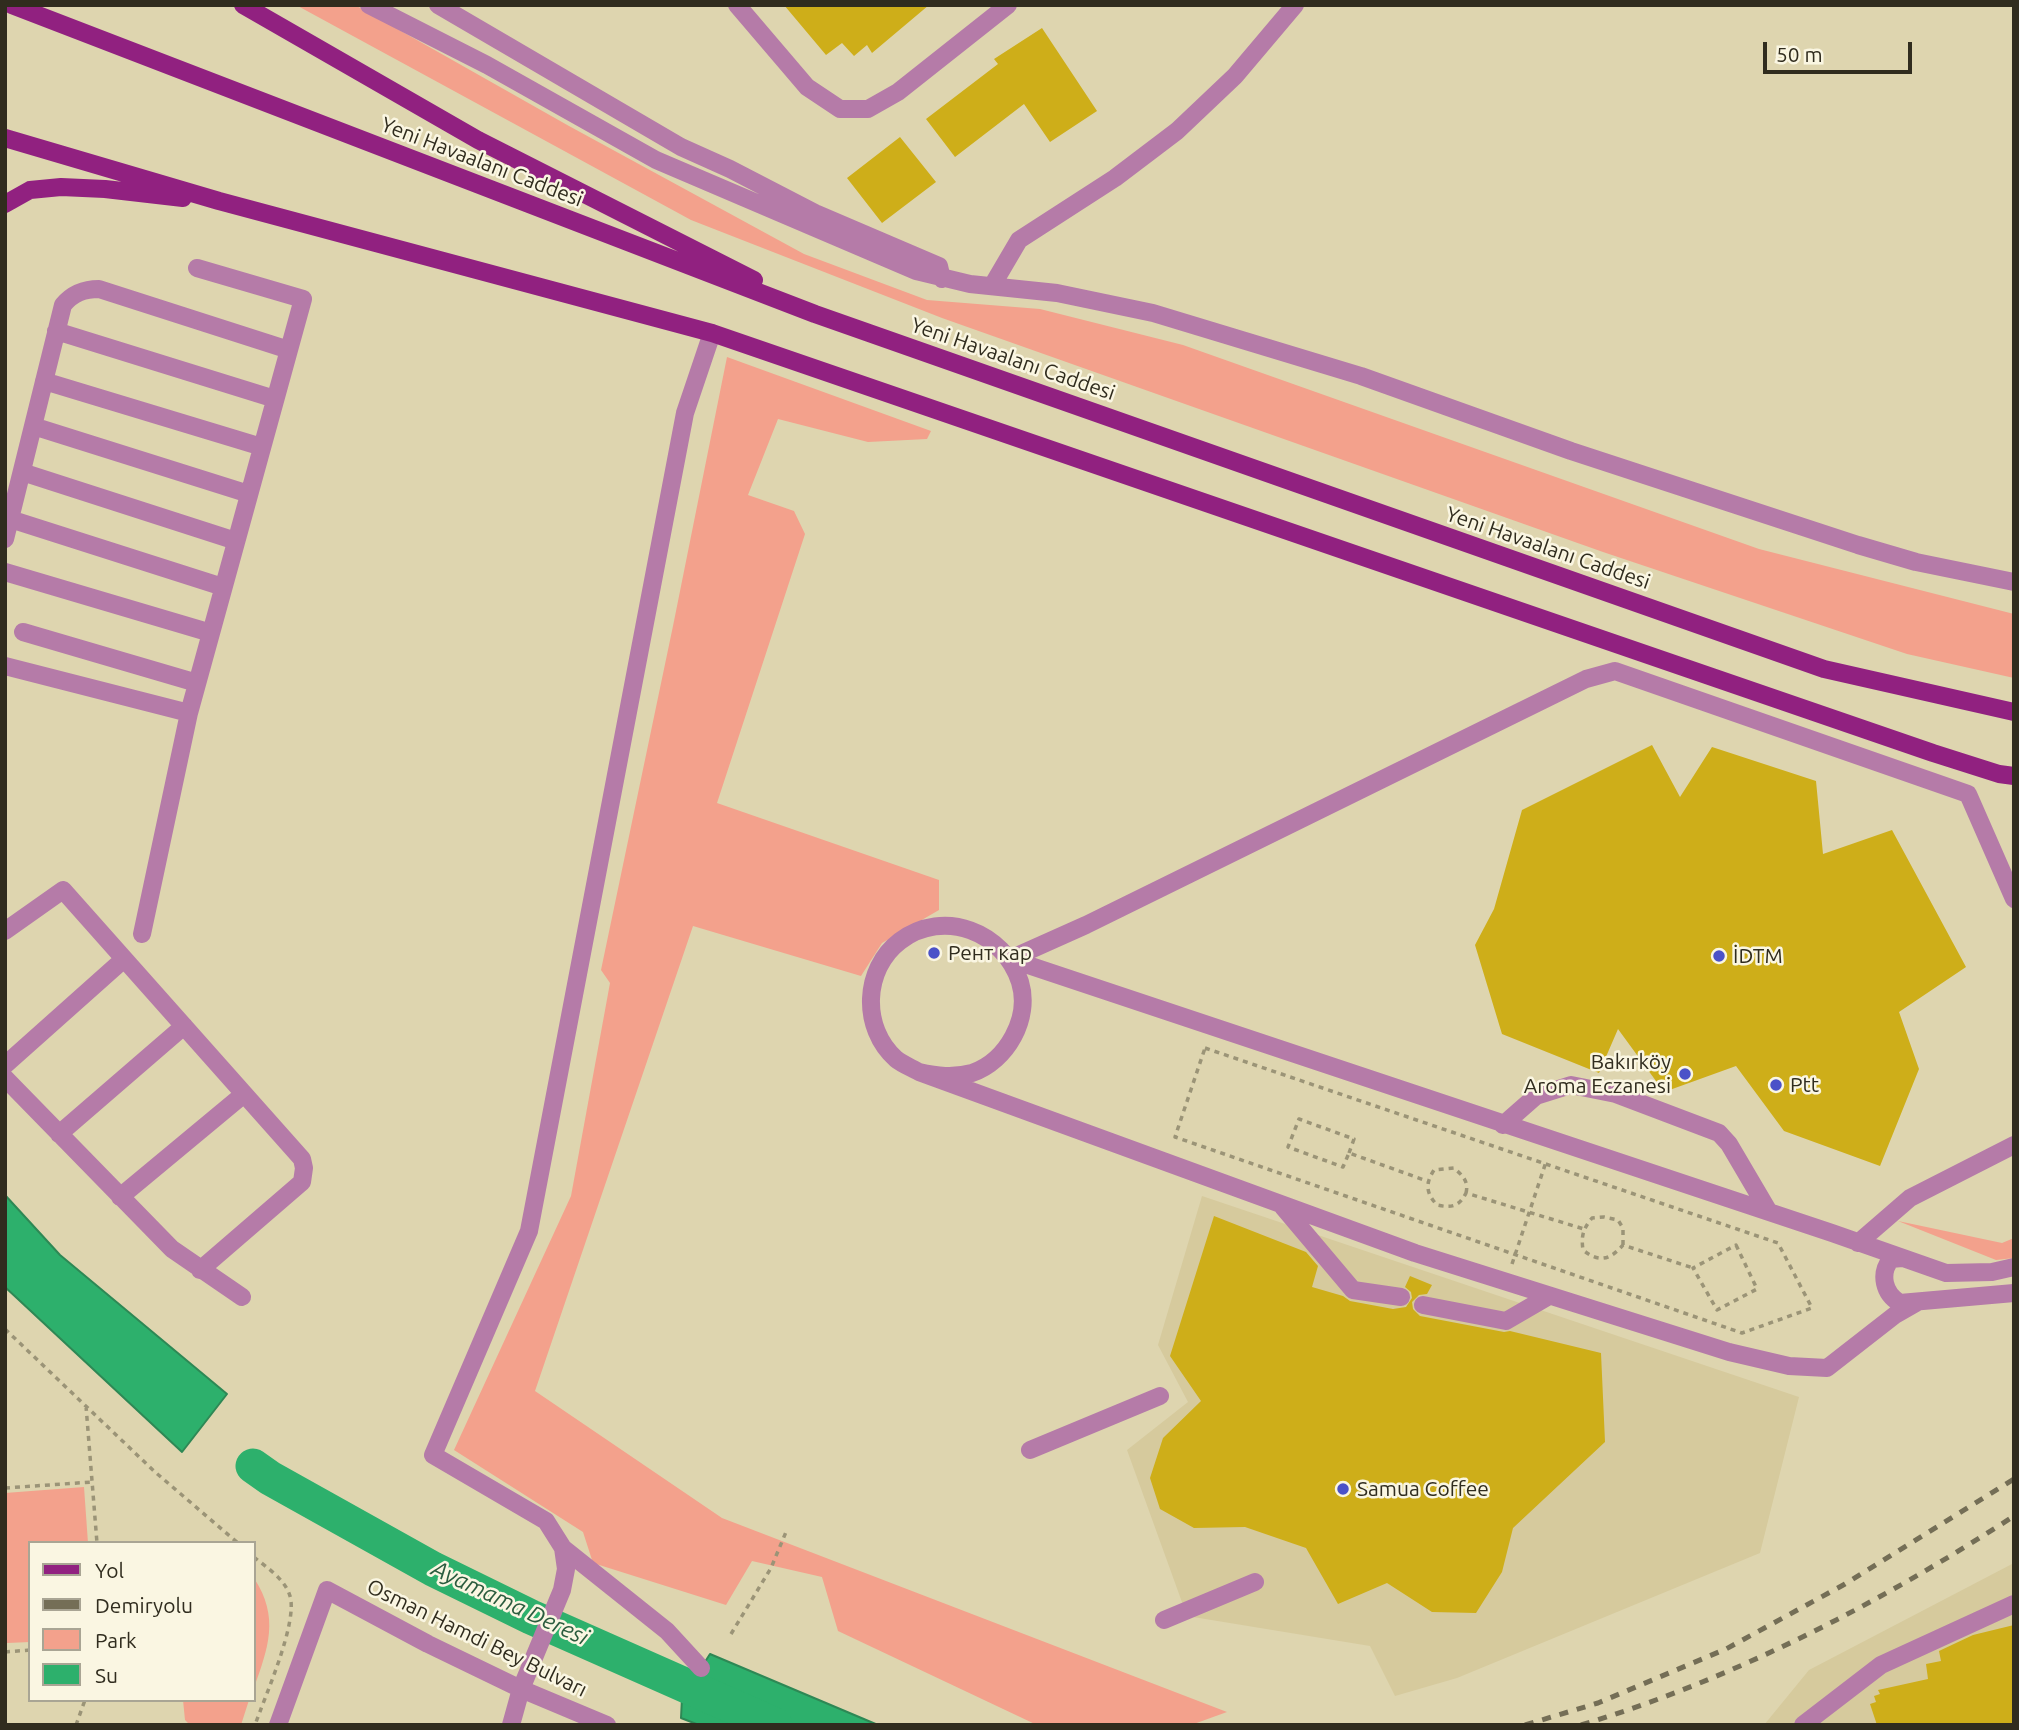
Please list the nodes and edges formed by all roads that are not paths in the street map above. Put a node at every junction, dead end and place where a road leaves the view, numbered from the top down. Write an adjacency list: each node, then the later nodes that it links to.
1 (12, 5): 14 (main road, Yeni Havaalanı Caddesi)
2 (243, 5): 14 (main road)
3 (369, 5): 12 (street)
4 (438, 5): 12 (street)
5 (737, 5): 6 (street)
6 (1008, 5)
7 (1295, 5): 13 (street)
8 (5, 138): 9 (main road)
9 (219, 201): 10 (main road); 16 (main road)
10 (5, 204)
11 (197, 268): 17 (street)
12 (942, 279): 13 (street)
13 (992, 286): 28 (street)
14 (815, 314): 34 (main road, Yeni Havaalanı Caddesi)
15 (56, 331): 17 (street); 18 (street); 19 (street)
16 (712, 333): 36 (main road); 65 (street)
17 (289, 350): 19 (street)
18 (44, 381): 20 (street); 21 (street)
19 (275, 399): 21 (street)
20 (33, 426): 22 (street); 23 (street)
21 (262, 447): 23 (street)
22 (22, 472): 24 (street); 26 (street)
23 (249, 494): 26 (street)
24 (10, 519): 25 (street); 29 (street)
25 (5, 539)
26 (236, 541): 29 (street)
27 (5, 572): 31 (street)
28 (2014, 582)
29 (223, 587): 31 (street)
30 (23, 632): 33 (street)
31 (211, 633): 33 (street)
32 (5, 666): 35 (street)
33 (197, 683): 35 (street)
34 (2014, 712)
35 (189, 713): 39 (street)
36 (2009, 776)
37 (2014, 899): 41 (street)
38 (5, 931): 40 (street)
39 (142, 934)
40 (124, 959): 42 (street); 43 (street)
41 (1010, 959): 44 (street); 44 (street); 47 (street)
42 (184, 1026): 46 (street); 48 (street)
43 (5, 1065)
44 (919, 1072): 51 (street)
45 (5, 1078): 48 (street)
46 (244, 1094): 50 (street); 56 (street)
47 (1503, 1125): 52 (street); 52 (street)
48 (59, 1134): 50 (street)
49 (2014, 1146): 53 (street)
50 (120, 1197): 56 (street)
51 (1281, 1205): 58 (street); 60 (street)
52 (1769, 1212): 53 (street)
53 (1858, 1242): 54 (street)
54 (1908, 1260): 55 (street); 61 (street)
55 (2014, 1267)
56 (200, 1270): 59 (street)
57 (2014, 1293): 61 (street)
58 (1549, 1296): 61 (street); 62 (street)
59 (242, 1297)
60 (1401, 1297)
61 (1916, 1303)
62 (1423, 1305)
63 (1160, 1396): 64 (street)
64 (1030, 1450)
65 (563, 1548): 69 (street); 70 (street)
66 (1255, 1582): 68 (street)
67 (2014, 1604): 74 (street)
68 (1164, 1620)
69 (701, 1668)
70 (521, 1689): 71 (street, Osman Hamdi Bey Bulvarı); 72 (street); 73 (street, Osman Hamdi Bey Bulvarı)
71 (278, 1725)
72 (511, 1725)
73 (607, 1725)
74 (1803, 1725)

